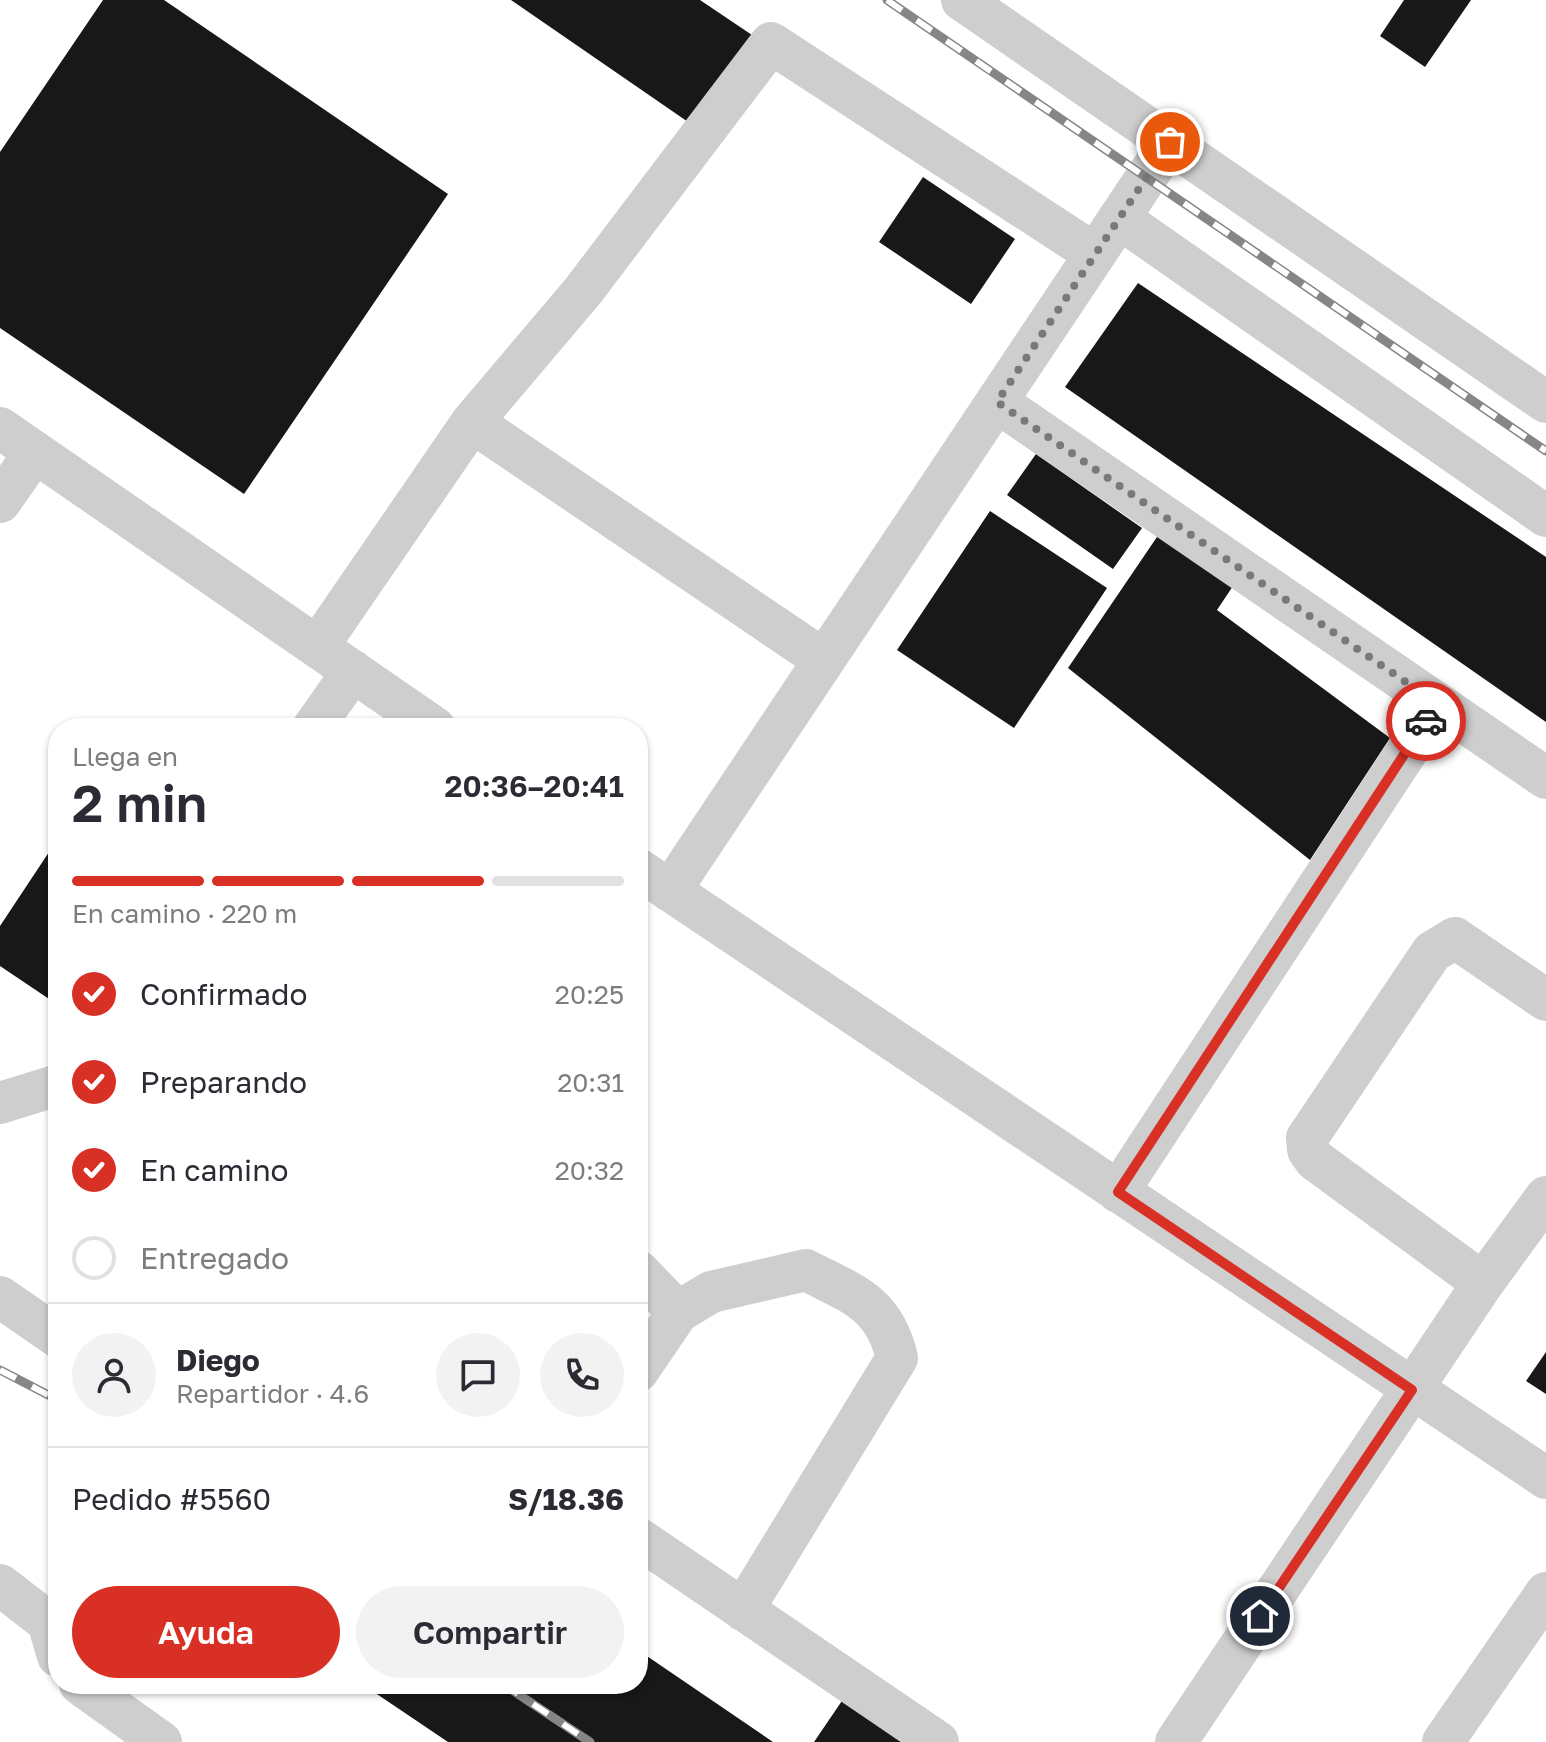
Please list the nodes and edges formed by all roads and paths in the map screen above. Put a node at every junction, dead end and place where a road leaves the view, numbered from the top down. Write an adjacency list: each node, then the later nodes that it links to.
1 (962, 0): 2 (lane)
2 (1170, 142): 3 (lane); 6 (lane)
3 (1119, 218): 4 (lane); 11 (lane)
4 (1095, 254): 5 (lane); 7 (lane)
5 (997, 402): 13 (lane); 15 (lane)
6 (1546, 402)
7 (472, 422): 12 (lane); 13 (lane)
8 (0, 428): 9 (lane)
9 (35, 452): 10 (lane); 12 (lane)
10 (0, 502)
11 (1546, 516)
12 (318, 646): 14 (lane)
13 (824, 660): 19 (lane)
14 (353, 671): 16 (lane); 17 (lane)
15 (1438, 704): 18 (lane); 23 (lane)
16 (320, 718)
17 (421, 718)
18 (1546, 778)
19 (654, 880): 23 (lane)
20 (1546, 1000): 26 (lane)
21 (48, 1088): 22 (lane)
22 (0, 1103)
23 (1118, 1192): 31 (lane)
24 (1546, 1197): 26 (lane)
25 (648, 1281): 28 (lane)
26 (1483, 1283): 31 (lane)
27 (0, 1297): 29 (lane)
28 (678, 1312): 30 (lane); 36 (lane)
29 (48, 1330)
30 (648, 1356)
31 (1412, 1390): 32 (lane); 41 (lane)
32 (1546, 1478)
33 (648, 1545): 36 (lane)
34 (0, 1585): 37 (lane)
35 (1546, 1593): 42 (lane)
36 (743, 1610): 40 (lane)
37 (48, 1623)
38 (94, 1694): 39 (lane)
39 (161, 1742)
40 (938, 1742)
41 (1176, 1742)
42 (1443, 1742)

